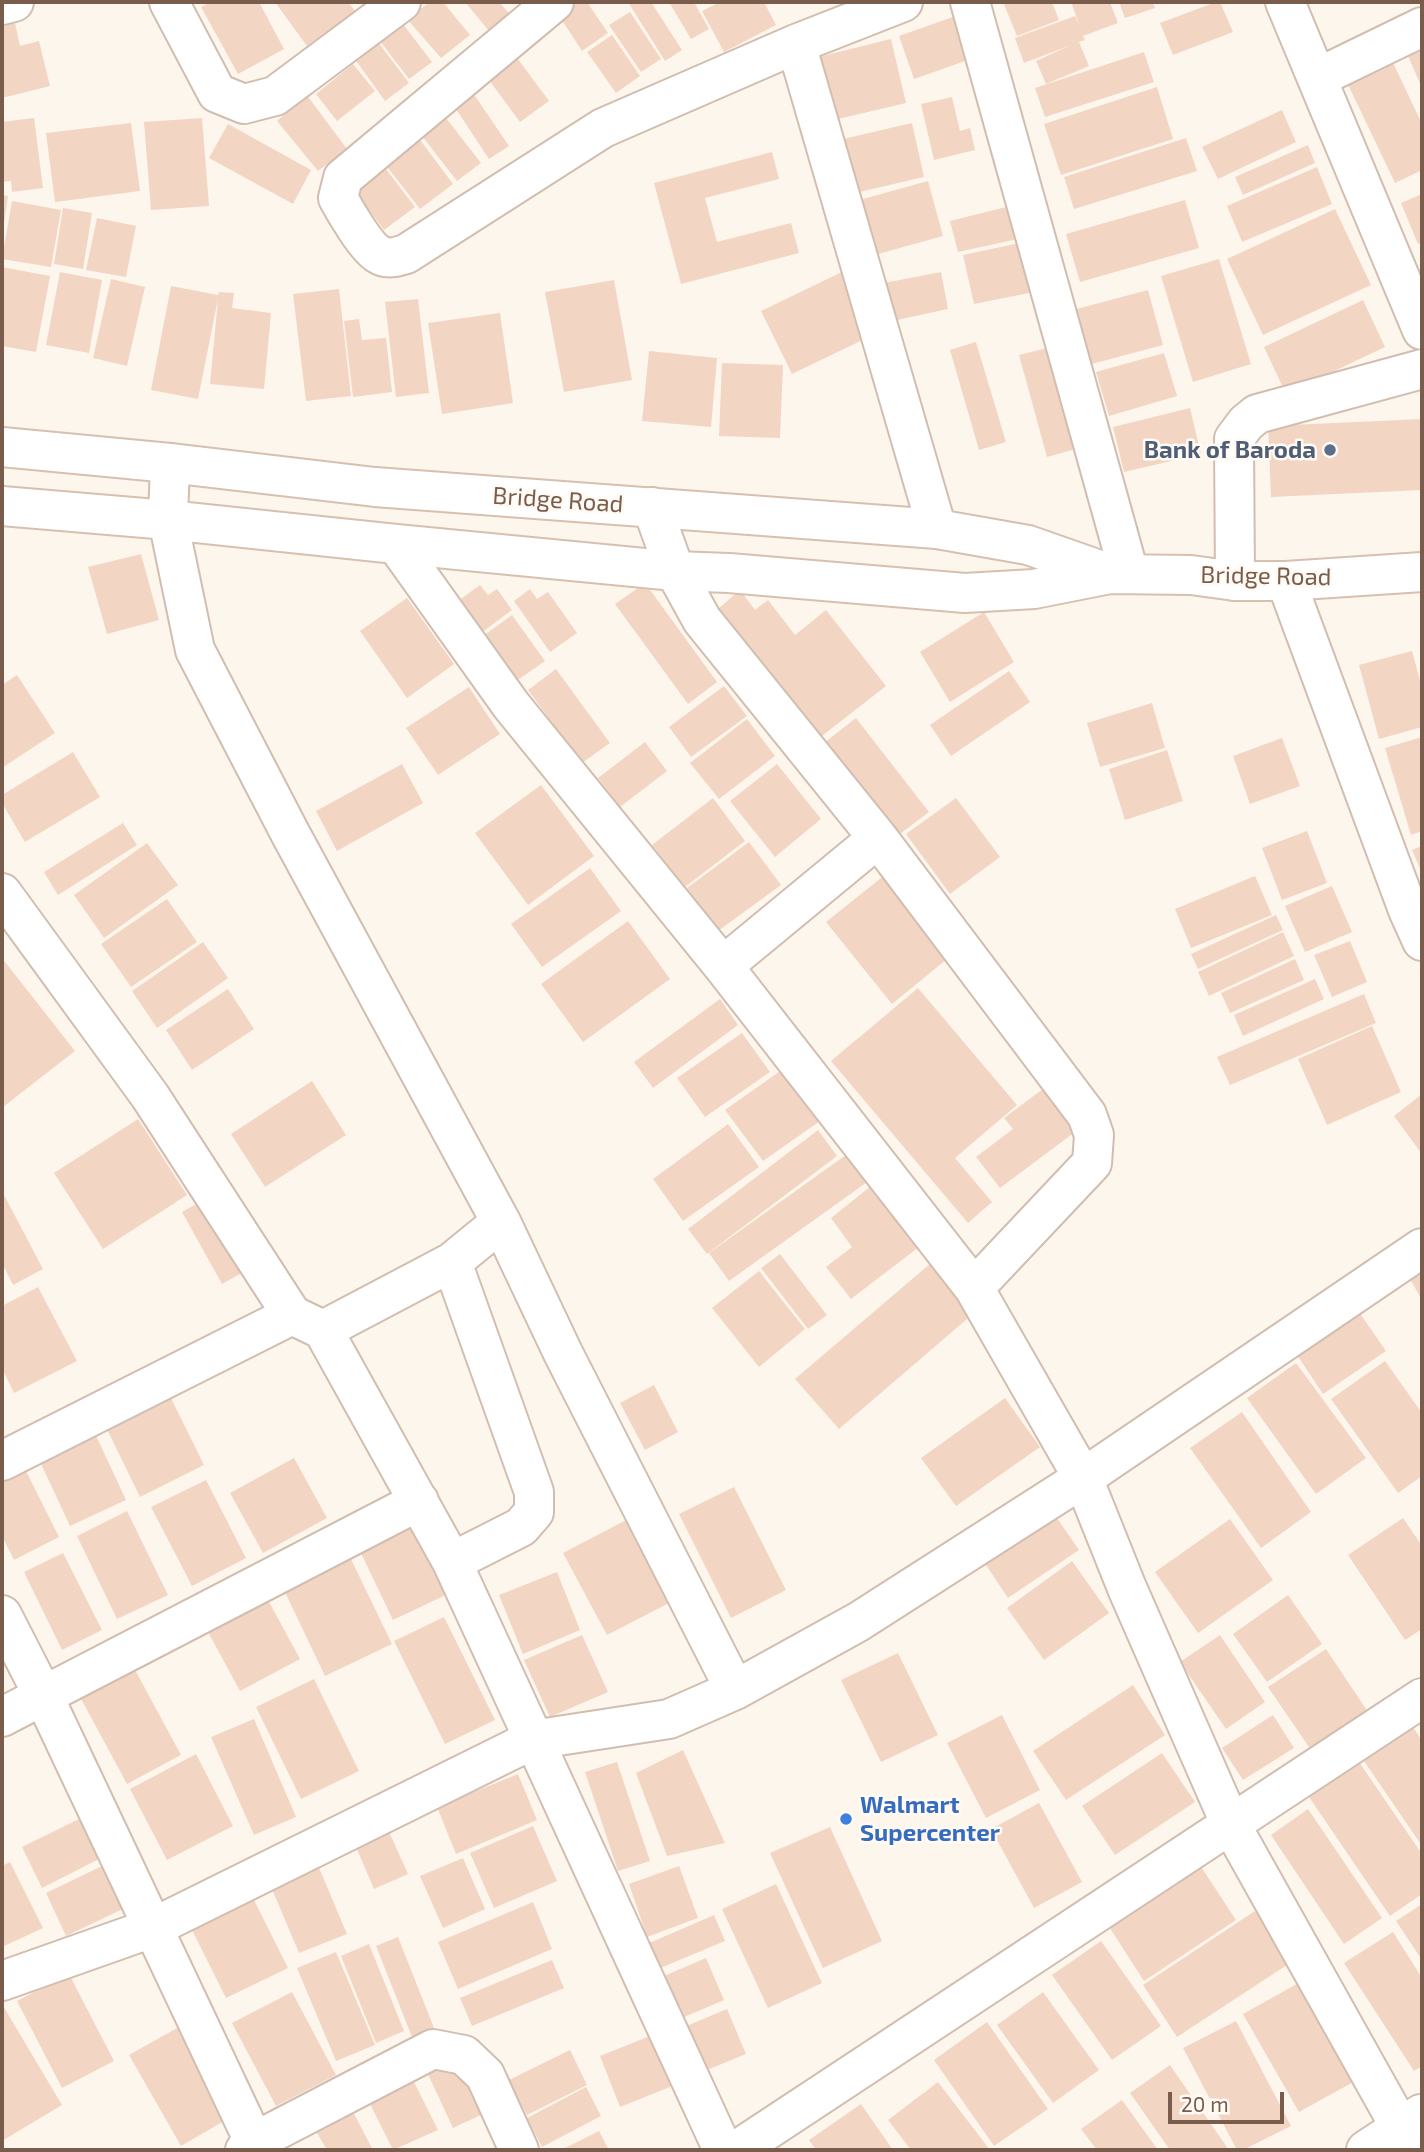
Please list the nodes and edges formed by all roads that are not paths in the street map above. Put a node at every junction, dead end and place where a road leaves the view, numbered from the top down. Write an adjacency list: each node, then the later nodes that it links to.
1 (13, 2): 8 (street)
2 (169, 2): 3 (street)
3 (401, 2)
4 (554, 2): 10 (street)
5 (903, 2): 10 (street)
6 (970, 2): 23 (street)
7 (1285, 2): 11 (street)
8 (2, 5)
9 (1422, 27): 11 (street)
10 (796, 44): 19 (street)
11 (1317, 78): 12 (street)
12 (1422, 330)
13 (1422, 369): 24 (street)
14 (2, 447): 15 (street, Bridge Road)
15 (170, 463): 17 (street, Bridge Road); 18 (street)
16 (2, 506): 18 (street, Bridge Road)
17 (652, 507): 19 (street, Bridge Road); 21 (street)
18 (168, 520): 20 (street, Bridge Road); 30 (street)
19 (937, 529): 23 (street, Bridge Road)
20 (396, 544): 21 (street, Bridge Road); 29 (street)
21 (675, 571): 23 (street, Bridge Road); 26 (street)
22 (1422, 572): 25 (street, Bridge Road)
23 (1119, 574): 24 (street, Bridge Road)
24 (1235, 581): 25 (street, Bridge Road)
25 (1286, 581): 28 (street)
26 (878, 838): 29 (street); 33 (street)
27 (2, 893): 34 (street)
28 (1422, 941)
29 (723, 967): 33 (street)
30 (501, 1222): 32 (street); 40 (street)
31 (1422, 1248): 36 (street)
32 (452, 1262): 34 (street); 38 (street)
33 (974, 1288): 36 (street)
34 (308, 1322): 35 (street); 37 (street)
35 (2, 1461)
36 (1083, 1478): 40 (street); 45 (street)
37 (419, 1501): 38 (street); 41 (street)
38 (452, 1562): 44 (street)
39 (2, 1615): 41 (street)
40 (735, 1690): 44 (street)
41 (43, 1695): 43 (street); 46 (street)
42 (1422, 1698): 45 (street)
43 (2, 1717)
44 (532, 1740): 46 (street); 51 (street)
45 (1231, 1825): 48 (street); 52 (street)
46 (152, 1928): 47 (street); 49 (street)
47 (2, 1981)
48 (1412, 2130): 53 (street)
49 (252, 2147): 50 (street)
50 (519, 2150)
51 (723, 2150)
52 (737, 2150)
53 (1366, 2150)

